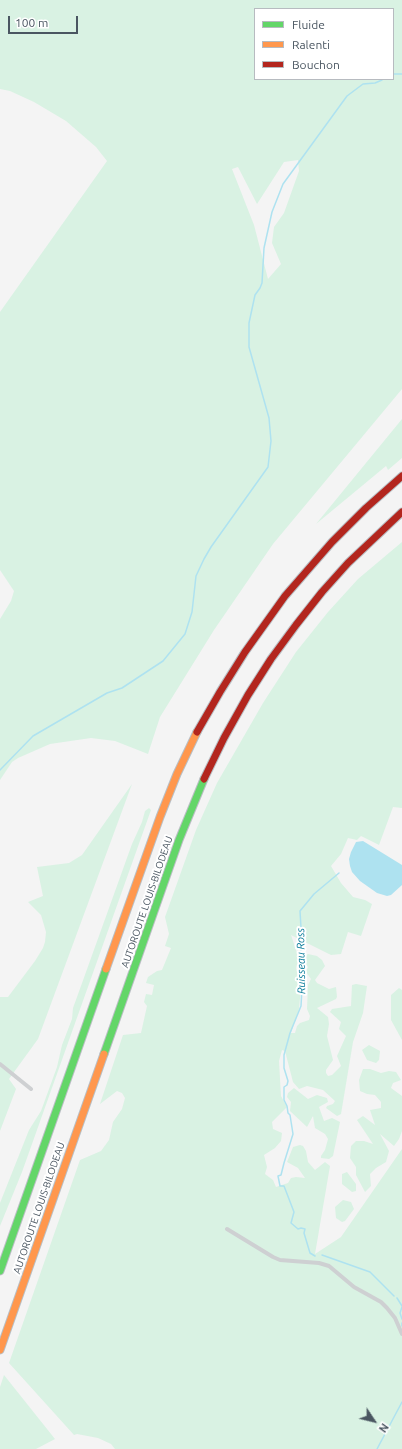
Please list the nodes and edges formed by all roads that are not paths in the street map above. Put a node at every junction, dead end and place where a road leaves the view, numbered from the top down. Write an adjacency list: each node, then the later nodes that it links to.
1 (402, 477): 6 (highway, AUTOROUTE LOUIS-BILODEAU)
2 (402, 512): 8 (highway, AUTOROUTE LOUIS-BILODEAU)
3 (0, 1064): 4 (street)
4 (31, 1089)
5 (227, 1229): 7 (street)
6 (0, 1270)
7 (402, 1334)
8 (0, 1350)

